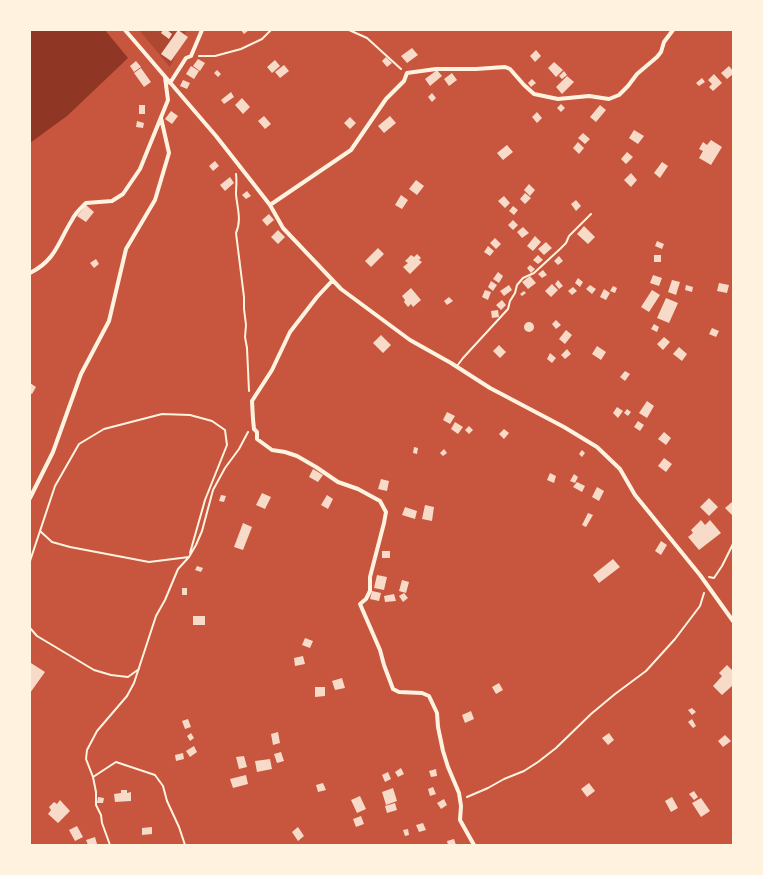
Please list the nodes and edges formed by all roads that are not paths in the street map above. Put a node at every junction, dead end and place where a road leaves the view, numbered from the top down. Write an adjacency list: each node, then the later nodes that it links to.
1 (125, 30): 4 (street)
2 (202, 30): 5 (street)
3 (673, 30): 7 (street)
4 (165, 77): 5 (street); 6 (street)
5 (170, 83): 7 (street)
6 (161, 118): 9 (street); 12 (street)
7 (270, 205): 10 (street)
8 (591, 214): 11 (lane)
9 (30, 273)
10 (332, 281): 11 (street); 14 (street)
11 (456, 367): 13 (street)
12 (30, 498)
13 (733, 621)
14 (474, 845)

